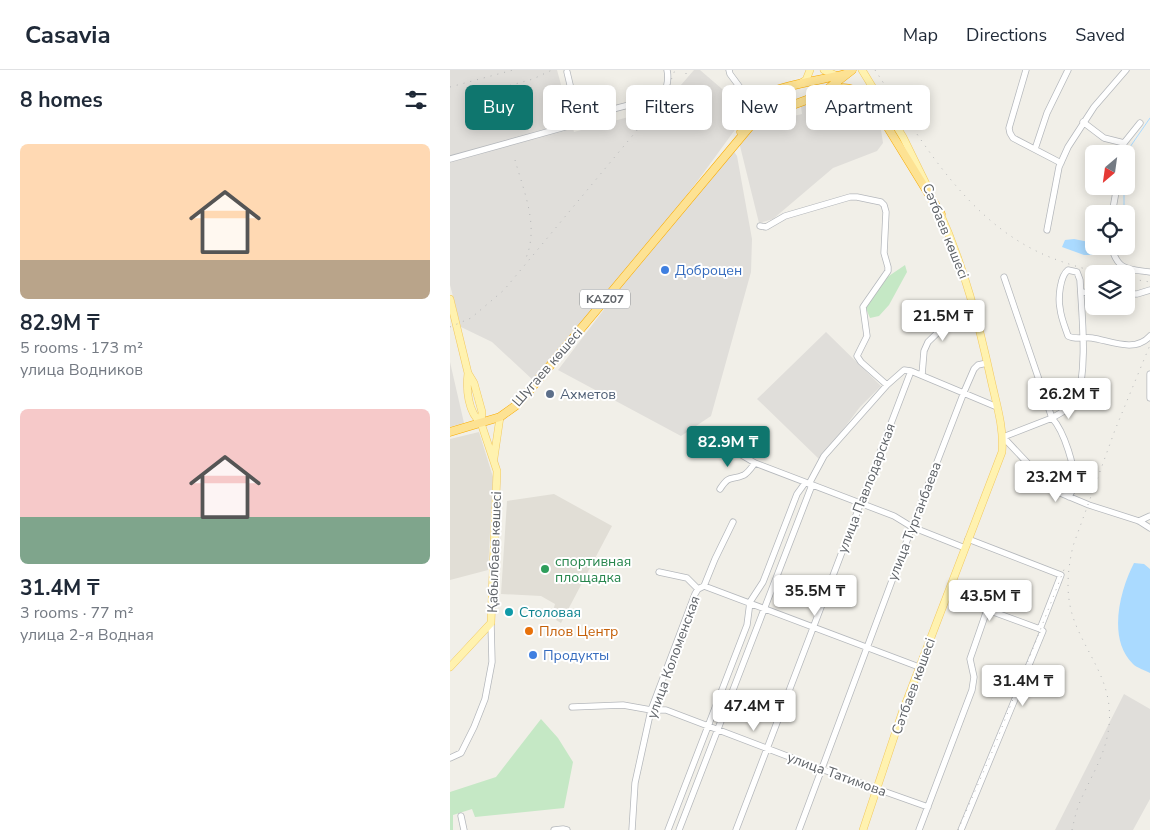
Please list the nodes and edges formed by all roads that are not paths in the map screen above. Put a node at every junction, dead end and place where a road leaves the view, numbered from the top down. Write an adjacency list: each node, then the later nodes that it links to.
1 (667, 70): 18 (street)
2 (729, 70): 14 (street)
3 (810, 70): 15 (main road)
4 (824, 70): 11 (main road)
5 (862, 70): 30 (main road, Сәтбаев көшесі)
6 (1026, 70): 27 (street)
7 (1068, 70): 27 (street)
8 (1126, 70): 19 (street)
9 (567, 72): 13 (street)
10 (850, 72): 11 (highway, Шугаев көшесі); 17 (highway, Шугаев көшесі / KAZ07)
11 (837, 76): 12 (highway, Шугаев көшесі)
12 (815, 80): 15 (highway); 16 (highway)
13 (570, 85)
14 (738, 85)
15 (798, 85)
16 (822, 85)
17 (833, 85)
18 (616, 109)
19 (1083, 122): 26 (street); 29 (street)
20 (1140, 122): 26 (street)
21 (554, 130): 28 (street)
22 (743, 130): 25 (highway, Шугаев көшесі / KAZ07)
23 (746, 130): 25 (highway, Шугаев көшесі / KAZ07)
24 (889, 130): 30 (highway)
25 (740, 137): 52 (highway, Шугаев көшесі / KAZ07)
26 (1124, 143)
27 (1035, 149): 29 (street)
28 (450, 159)
29 (1061, 163): 32 (street)
30 (940, 214): 44 (main road, Сәтбаев көшесі)
31 (760, 226): 48 (street)
32 (1047, 230)
33 (1114, 255): 34 (street)
34 (1150, 272)
35 (1004, 277): 53 (street)
36 (1150, 290): 39 (street)
37 (1081, 292): 38 (street); 43 (street); 43 (street)
38 (1085, 292)
39 (1135, 294)
40 (450, 299): 54 (main road, Қабылбаев көшесі)
41 (962, 309): 47 (street)
42 (1150, 336): 43 (street)
43 (1082, 338): 53 (street)
44 (987, 363): 49 (street, улица Турганбаева); 51 (main road, Сәтбаев көшесі)
45 (912, 371): 47 (street); 48 (street); 63 (street, улица Павлодарская)
46 (1150, 374): 50 (street)
47 (922, 375): 49 (street)
48 (887, 385): 60 (street)
49 (964, 392): 51 (street); 67 (street, улица Турганбаева)
50 (1150, 398)
51 (997, 407): 56 (main road, Сәтбаев көшесі)
52 (500, 417): 54 (highway, Шугаев көшесі / KAZ07); 58 (main road)
53 (1052, 418): 56 (street); 62 (street)
54 (481, 423): 55 (highway, Шугаев көшесі / KAZ07); 58 (main road, Қабылбаев көшесі)
55 (450, 432)
56 (1003, 437): 62 (street); 69 (main road, Сәтбаев көшесі)
57 (718, 441): 59 (street)
58 (494, 461): 78 (main road, Қабылбаев көшесі)
59 (755, 463): 60 (street); 61 (street)
60 (808, 484): 63 (street); 75 (street); 76 (street)
61 (720, 489)
62 (1069, 497): 65 (street)
63 (861, 504): 67 (street); 79 (street, улица Павлодарская)
64 (1150, 516): 65 (street)
65 (1139, 521): 68 (street)
66 (733, 522): 72 (street, улица Коломенская)
67 (912, 527): 70 (street); 81 (street, улица Турганбаева)
68 (1150, 528)
69 (968, 539): 70 (main road, Сәтбаев көшесі); 80 (street)
70 (965, 548): 74 (main road, Сәтбаев көшесі)
71 (659, 572): 73 (street)
72 (704, 586): 73 (street, улица Коломенская); 75 (street)
73 (698, 589): 85 (street, улица Коломенская)
74 (947, 595): 77 (street); 83 (main road, Сәтбаев көшесі)
75 (750, 602): 76 (street); 86 (street)
76 (764, 608): 79 (street); 87 (street)
77 (986, 610): 80 (street); 92 (street)
78 (491, 622): 82 (main road, Қабылбаев көшесі); 89 (street)
79 (813, 628): 81 (street); 88 (street, улица Павлодарская)
80 (1040, 629): 104 (street)
81 (866, 648): 83 (street); 90 (street, улица Турганбаева)
82 (450, 667)
83 (919, 667): 91 (main road, Сәтбаев көшесі)
84 (572, 706): 85 (street, улица Татимова)
85 (651, 710): 86 (street, улица Татимова); 97 (street, улица Коломенская)
86 (709, 726): 87 (street, улица Татимова); 98 (street)
87 (718, 729): 88 (street, улица Татимова); 99 (street)
88 (766, 748): 90 (street, улица Татимова); 100 (street, улица Павлодарская)
89 (450, 758)
90 (821, 769): 91 (street, улица Татимова); 101 (street, улица Турганбаева)
91 (877, 789): 92 (street, улица Татимова); 102 (main road, Сәтбаев көшесі)
92 (928, 807): 103 (street)
93 (461, 816): 94 (street)
94 (464, 830)
95 (554, 830): 96 (street)
96 (567, 830)
97 (632, 830)
98 (668, 830)
99 (679, 830)
100 (736, 830)
101 (799, 830)
102 (863, 830)
103 (919, 830)
104 (961, 830)

